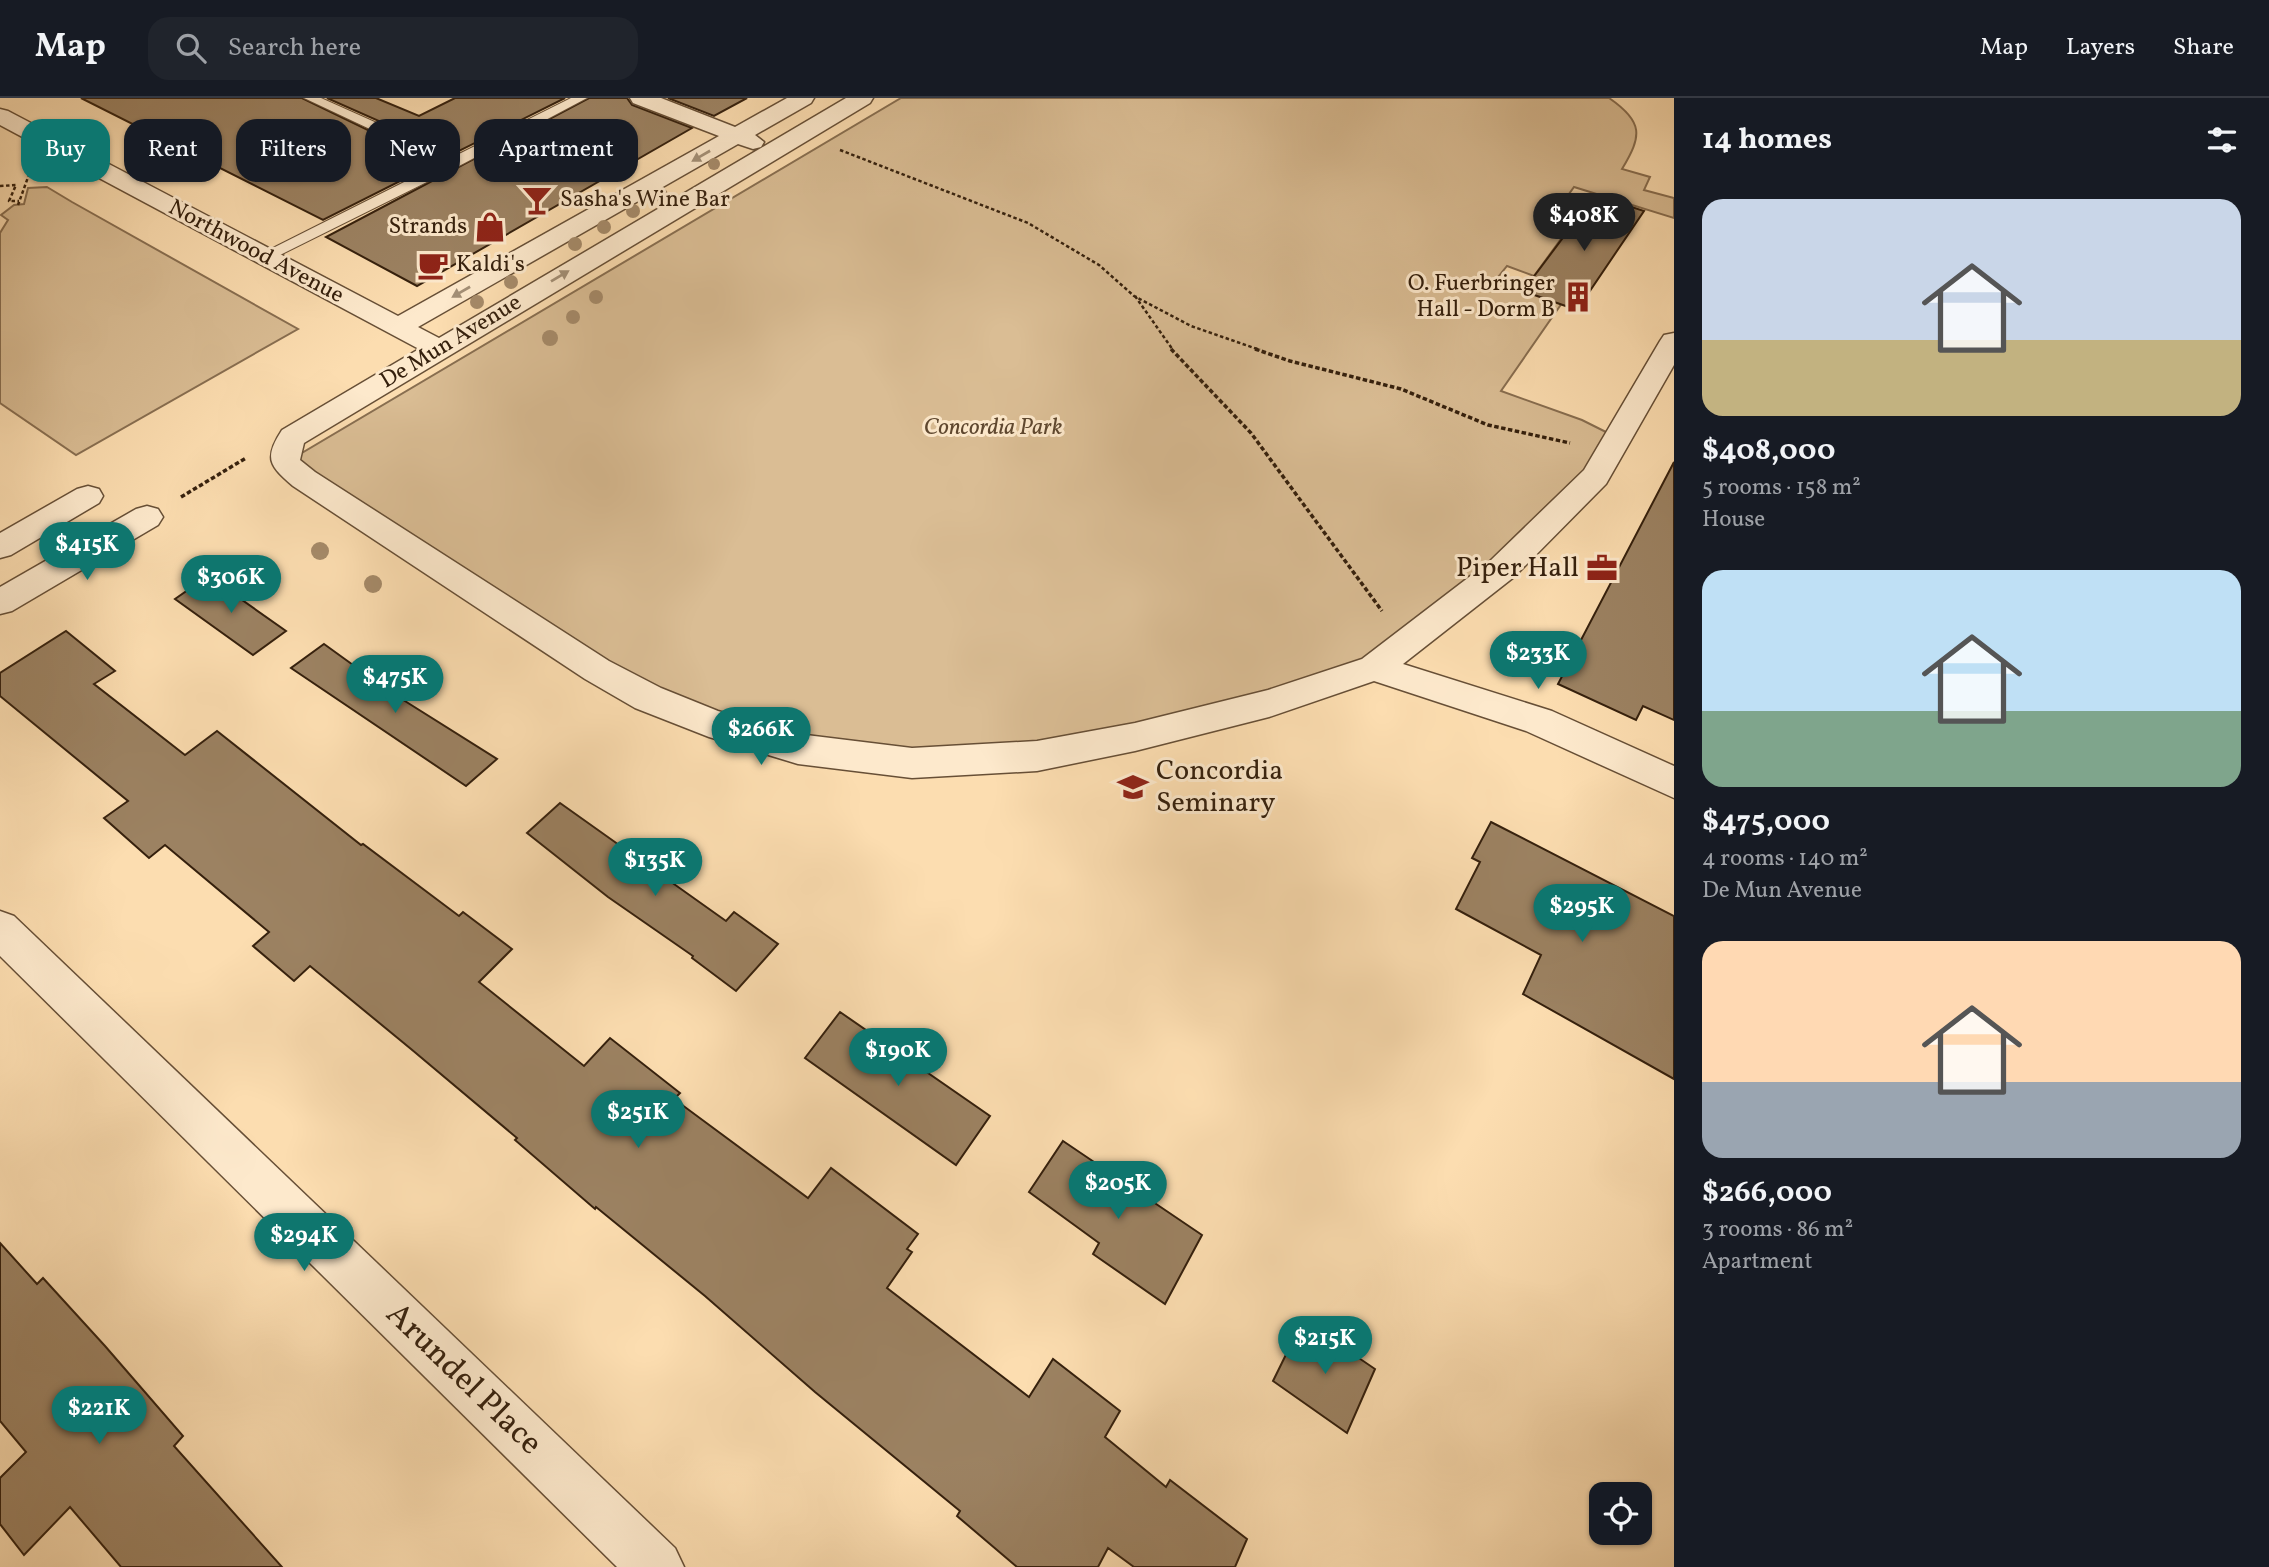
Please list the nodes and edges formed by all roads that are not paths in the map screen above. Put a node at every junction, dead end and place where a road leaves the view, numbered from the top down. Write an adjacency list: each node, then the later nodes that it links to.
1 (310, 98): 7 (lane)
2 (581, 98): 10 (lane)
3 (641, 98): 8 (street)
4 (803, 98): 8 (street, De Mun Avenue)
5 (862, 98): 9 (street, De Mun Avenue)
6 (0, 116): 12 (street, Northwood Avenue)
7 (365, 123)
8 (737, 136): 9 (street); 13 (street, De Mun Avenue, one-way to 13)
9 (772, 150): 15 (street, De Mun Avenue, one-way to 9)
10 (460, 160)
11 (416, 182): 12 (lane)
12 (266, 257): 13 (street, Northwood Avenue)
13 (399, 327): 15 (street, Northwood Avenue)
14 (1674, 341): 20 (street)
15 (439, 349): 20 (street, De Mun Avenue)
16 (88, 496): 18 (street)
17 (147, 517): 19 (street)
18 (0, 547)
19 (0, 602)
20 (1374, 668): 21 (street)
21 (1674, 783)
22 (0, 929): 23 (street, Arundel Place)
23 (656, 1567)

